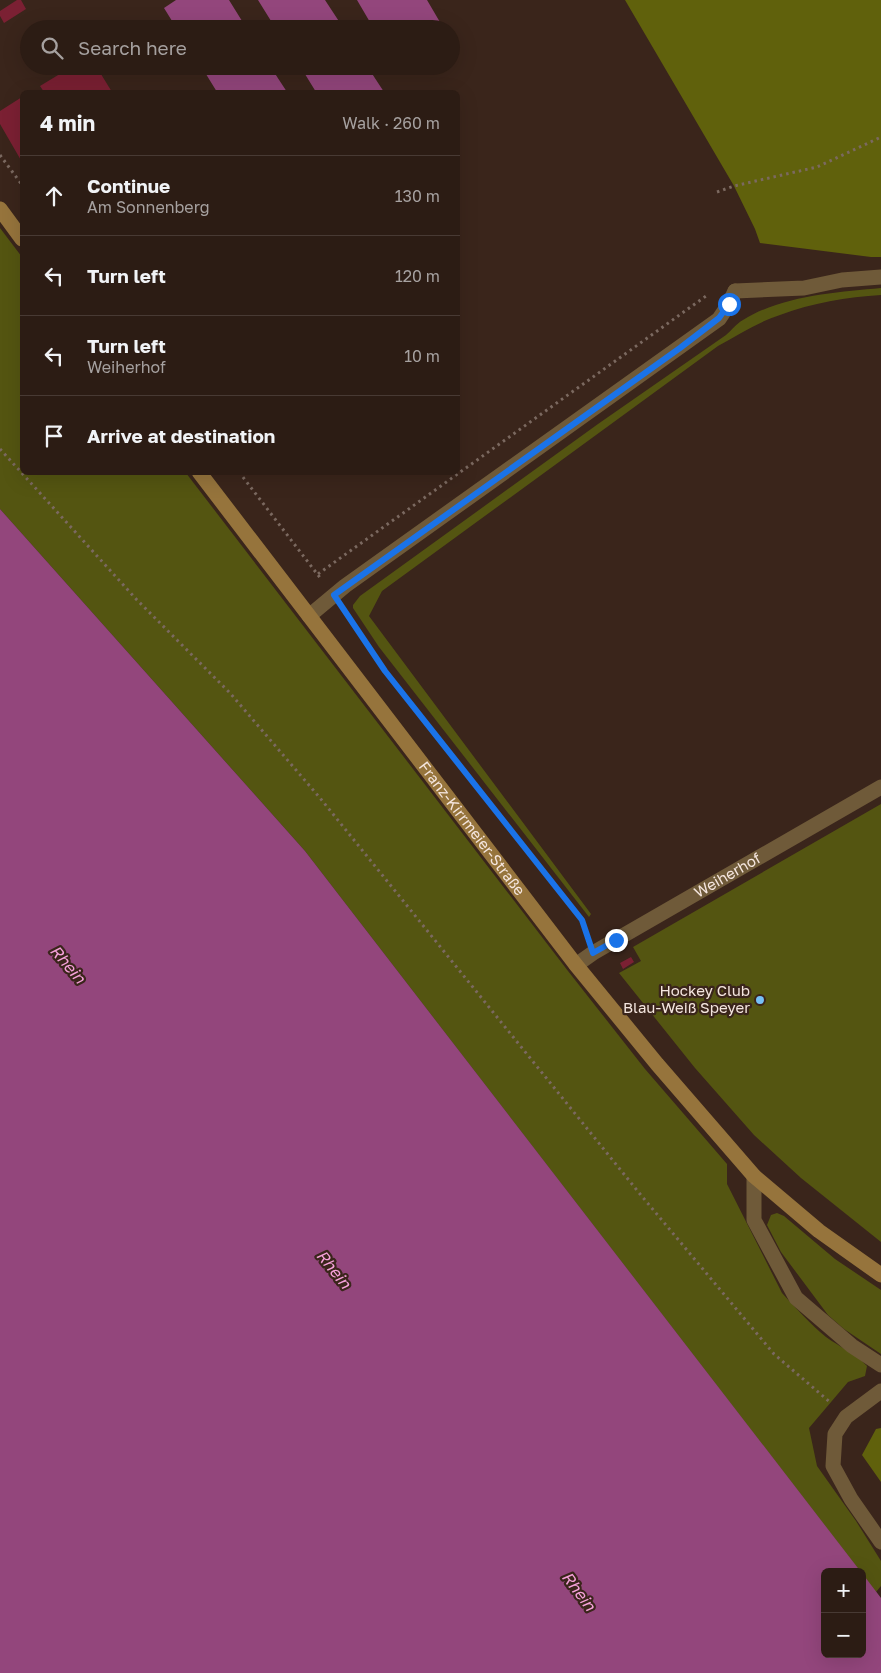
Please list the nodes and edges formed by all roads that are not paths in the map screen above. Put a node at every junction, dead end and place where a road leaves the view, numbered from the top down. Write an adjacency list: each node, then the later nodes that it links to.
1 (0, 209): 2 (street)
2 (20, 236)
3 (881, 277): 5 (street)
4 (201, 475): 5 (street, Franz-Kirrmeier-Straße)
5 (308, 616): 7 (street, Franz-Kirrmeier-Straße)
6 (881, 786): 7 (street, Weiherhof)
7 (576, 965): 8 (street, Franz-Kirrmeier-Straße)
8 (754, 1176): 9 (street, Franz-Kirrmeier-Straße); 10 (street)
9 (881, 1275)
10 (881, 1365)
11 (881, 1391): 12 (street)
12 (881, 1542)

